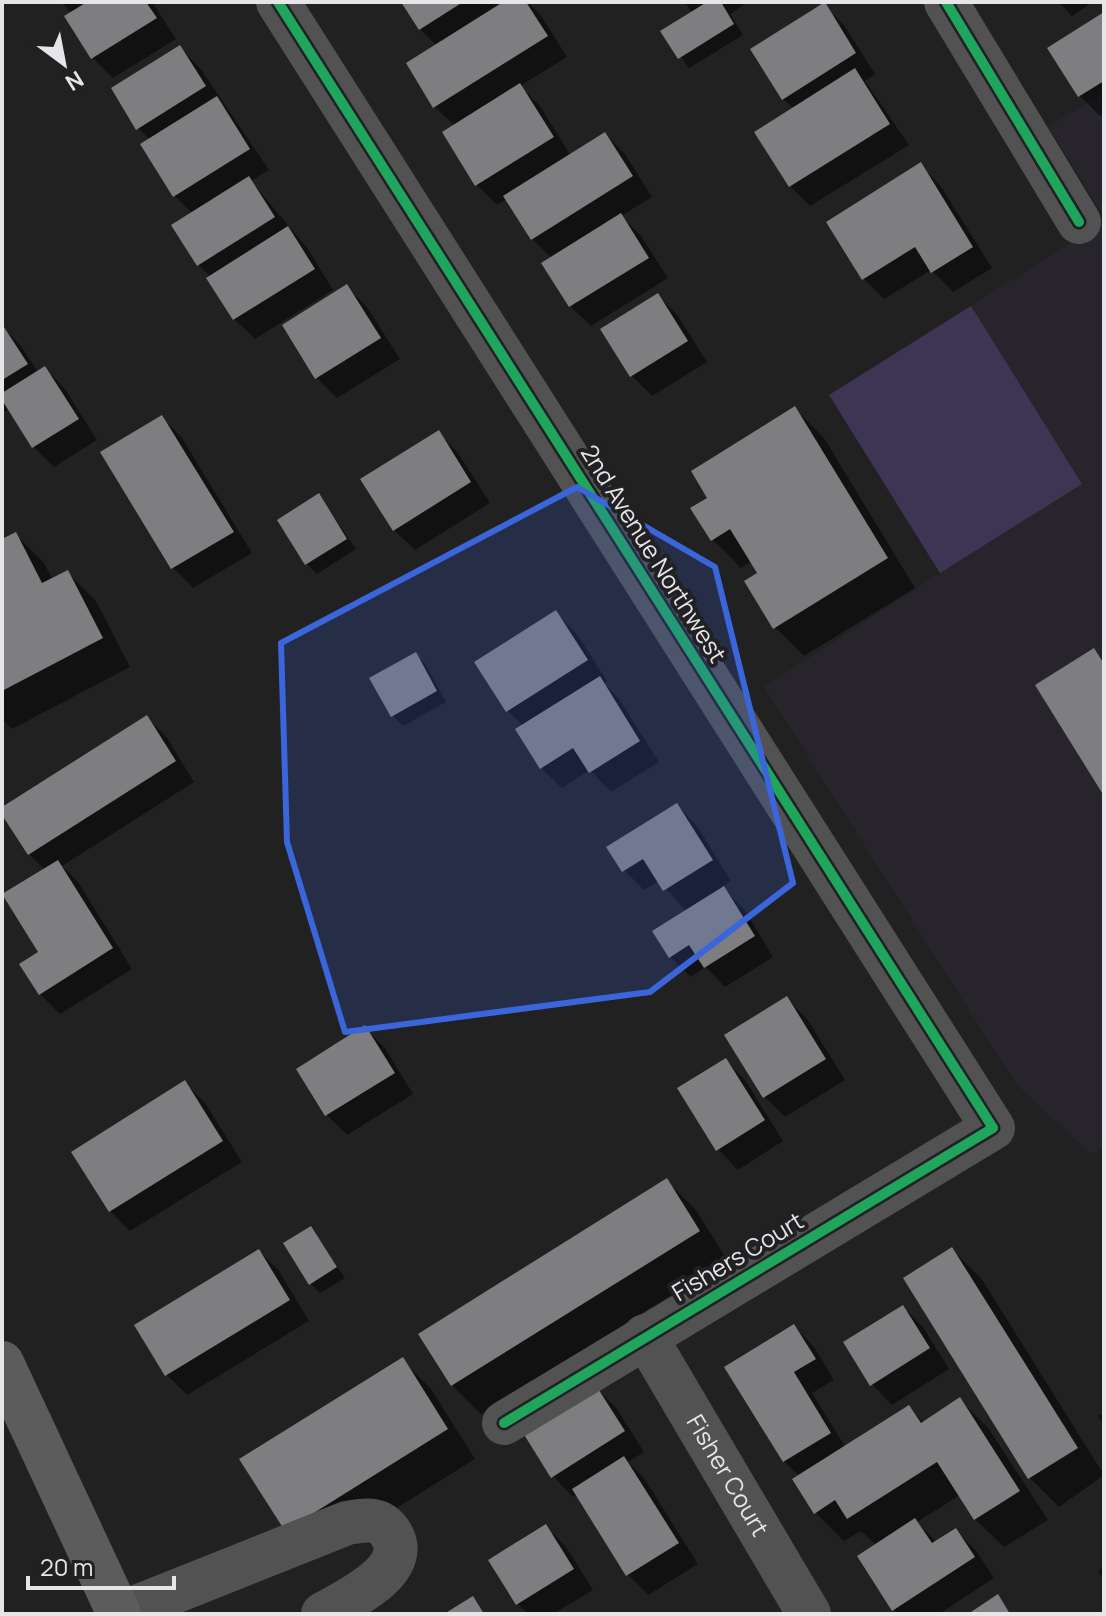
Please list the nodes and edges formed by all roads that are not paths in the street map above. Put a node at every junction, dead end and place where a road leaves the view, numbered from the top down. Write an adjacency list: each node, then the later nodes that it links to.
1 (278, 2): 4 (street, 2nd Avenue Northwest)
2 (946, 2): 3 (street)
3 (1079, 222)
4 (993, 1128): 5 (street, Fishers Court)
5 (645, 1336): 7 (street, Fishers Court); 10 (street, Fisher Court)
6 (2, 1363): 8 (main road)
7 (504, 1423)
8 (119, 1614): 9 (street)
9 (323, 1614)
10 (809, 1614)

